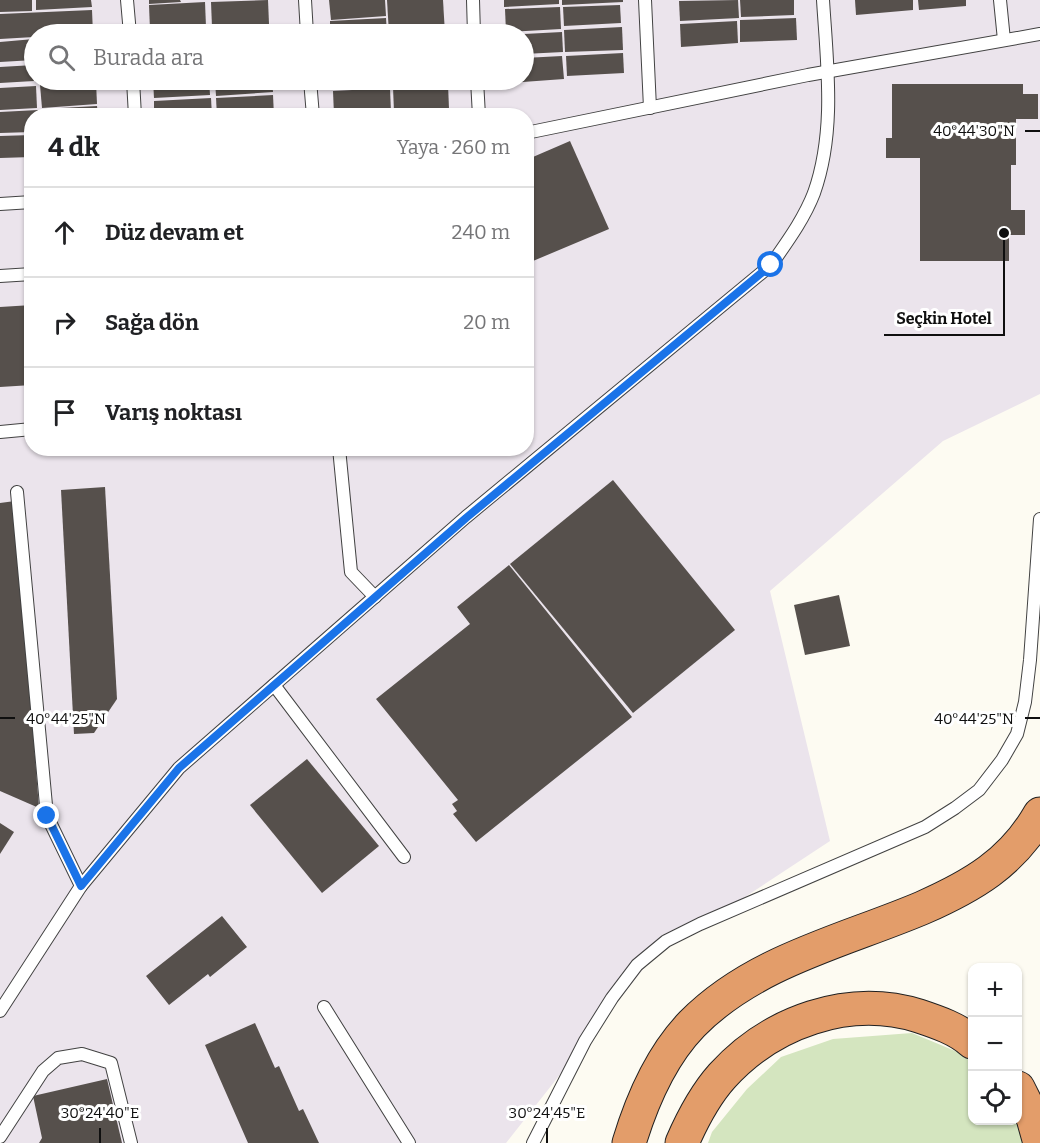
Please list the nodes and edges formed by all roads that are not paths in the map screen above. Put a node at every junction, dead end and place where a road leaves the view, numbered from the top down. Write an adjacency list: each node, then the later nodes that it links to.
1 (127, 0): 7 (lane)
2 (305, 0): 8 (lane)
3 (472, 0): 9 (lane)
4 (645, 0): 19 (lane)
5 (823, 0): 12 (lane)
6 (1000, 0): 11 (lane)
7 (129, 24)
8 (306, 24)
9 (473, 24)
10 (1040, 34): 11 (lane)
11 (1004, 40): 12 (lane)
12 (827, 72): 19 (lane); 30 (lane)
13 (134, 90): 16 (lane)
14 (311, 90): 17 (lane)
15 (478, 90): 18 (lane)
16 (135, 108)
17 (312, 108)
18 (479, 108)
19 (650, 108): 20 (lane)
20 (534, 131)
21 (24, 202): 22 (lane)
22 (0, 204)
23 (24, 274): 24 (lane)
24 (0, 276)
25 (24, 430): 26 (lane)
26 (0, 432)
27 (340, 456): 30 (lane)
28 (17, 492): 34 (lane)
29 (1040, 519): 42 (lane)
30 (375, 597): 31 (lane)
31 (274, 685): 33 (lane); 34 (lane)
32 (1040, 814): 43 (highway)
33 (404, 857)
34 (81, 886): 36 (lane)
35 (324, 1007): 41 (lane)
36 (0, 1011)
37 (968, 1040): 44 (highway)
38 (1022, 1097): 45 (highway)
39 (0, 1137): 40 (lane)
40 (131, 1143)
41 (409, 1143)
42 (533, 1143)
43 (629, 1143)
44 (682, 1143)
45 (1040, 1143)

